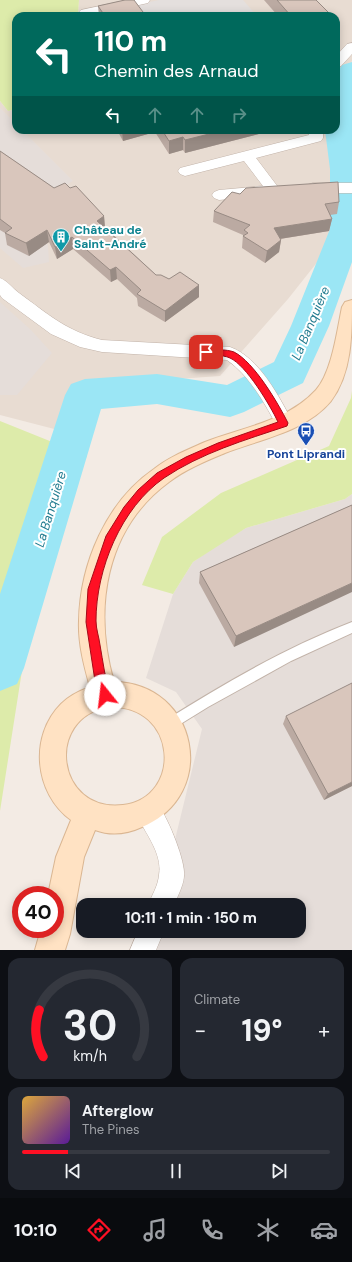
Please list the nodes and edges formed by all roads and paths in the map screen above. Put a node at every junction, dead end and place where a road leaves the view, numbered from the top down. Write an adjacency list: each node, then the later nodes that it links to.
1 (144, 0): 2 (street)
2 (93, 12)
3 (352, 47): 4 (street)
4 (340, 59)
5 (316, 134): 6 (street)
6 (247, 155): 7 (street); 9 (street)
7 (185, 171)
8 (352, 188): 9 (street)
9 (286, 190): 10 (street)
10 (219, 195)
11 (0, 284): 13 (street)
12 (352, 307): 13 (street)
13 (279, 414): 15 (street)
14 (352, 627): 16 (lane)
15 (105, 695): 16 (street); 18 (street)
16 (170, 724): 17 (street)
17 (147, 811): 18 (street); 19 (street)
18 (87, 815): 21 (street)
19 (163, 898)
20 (148, 938): 22 (street)
21 (50, 950)
22 (143, 950)

